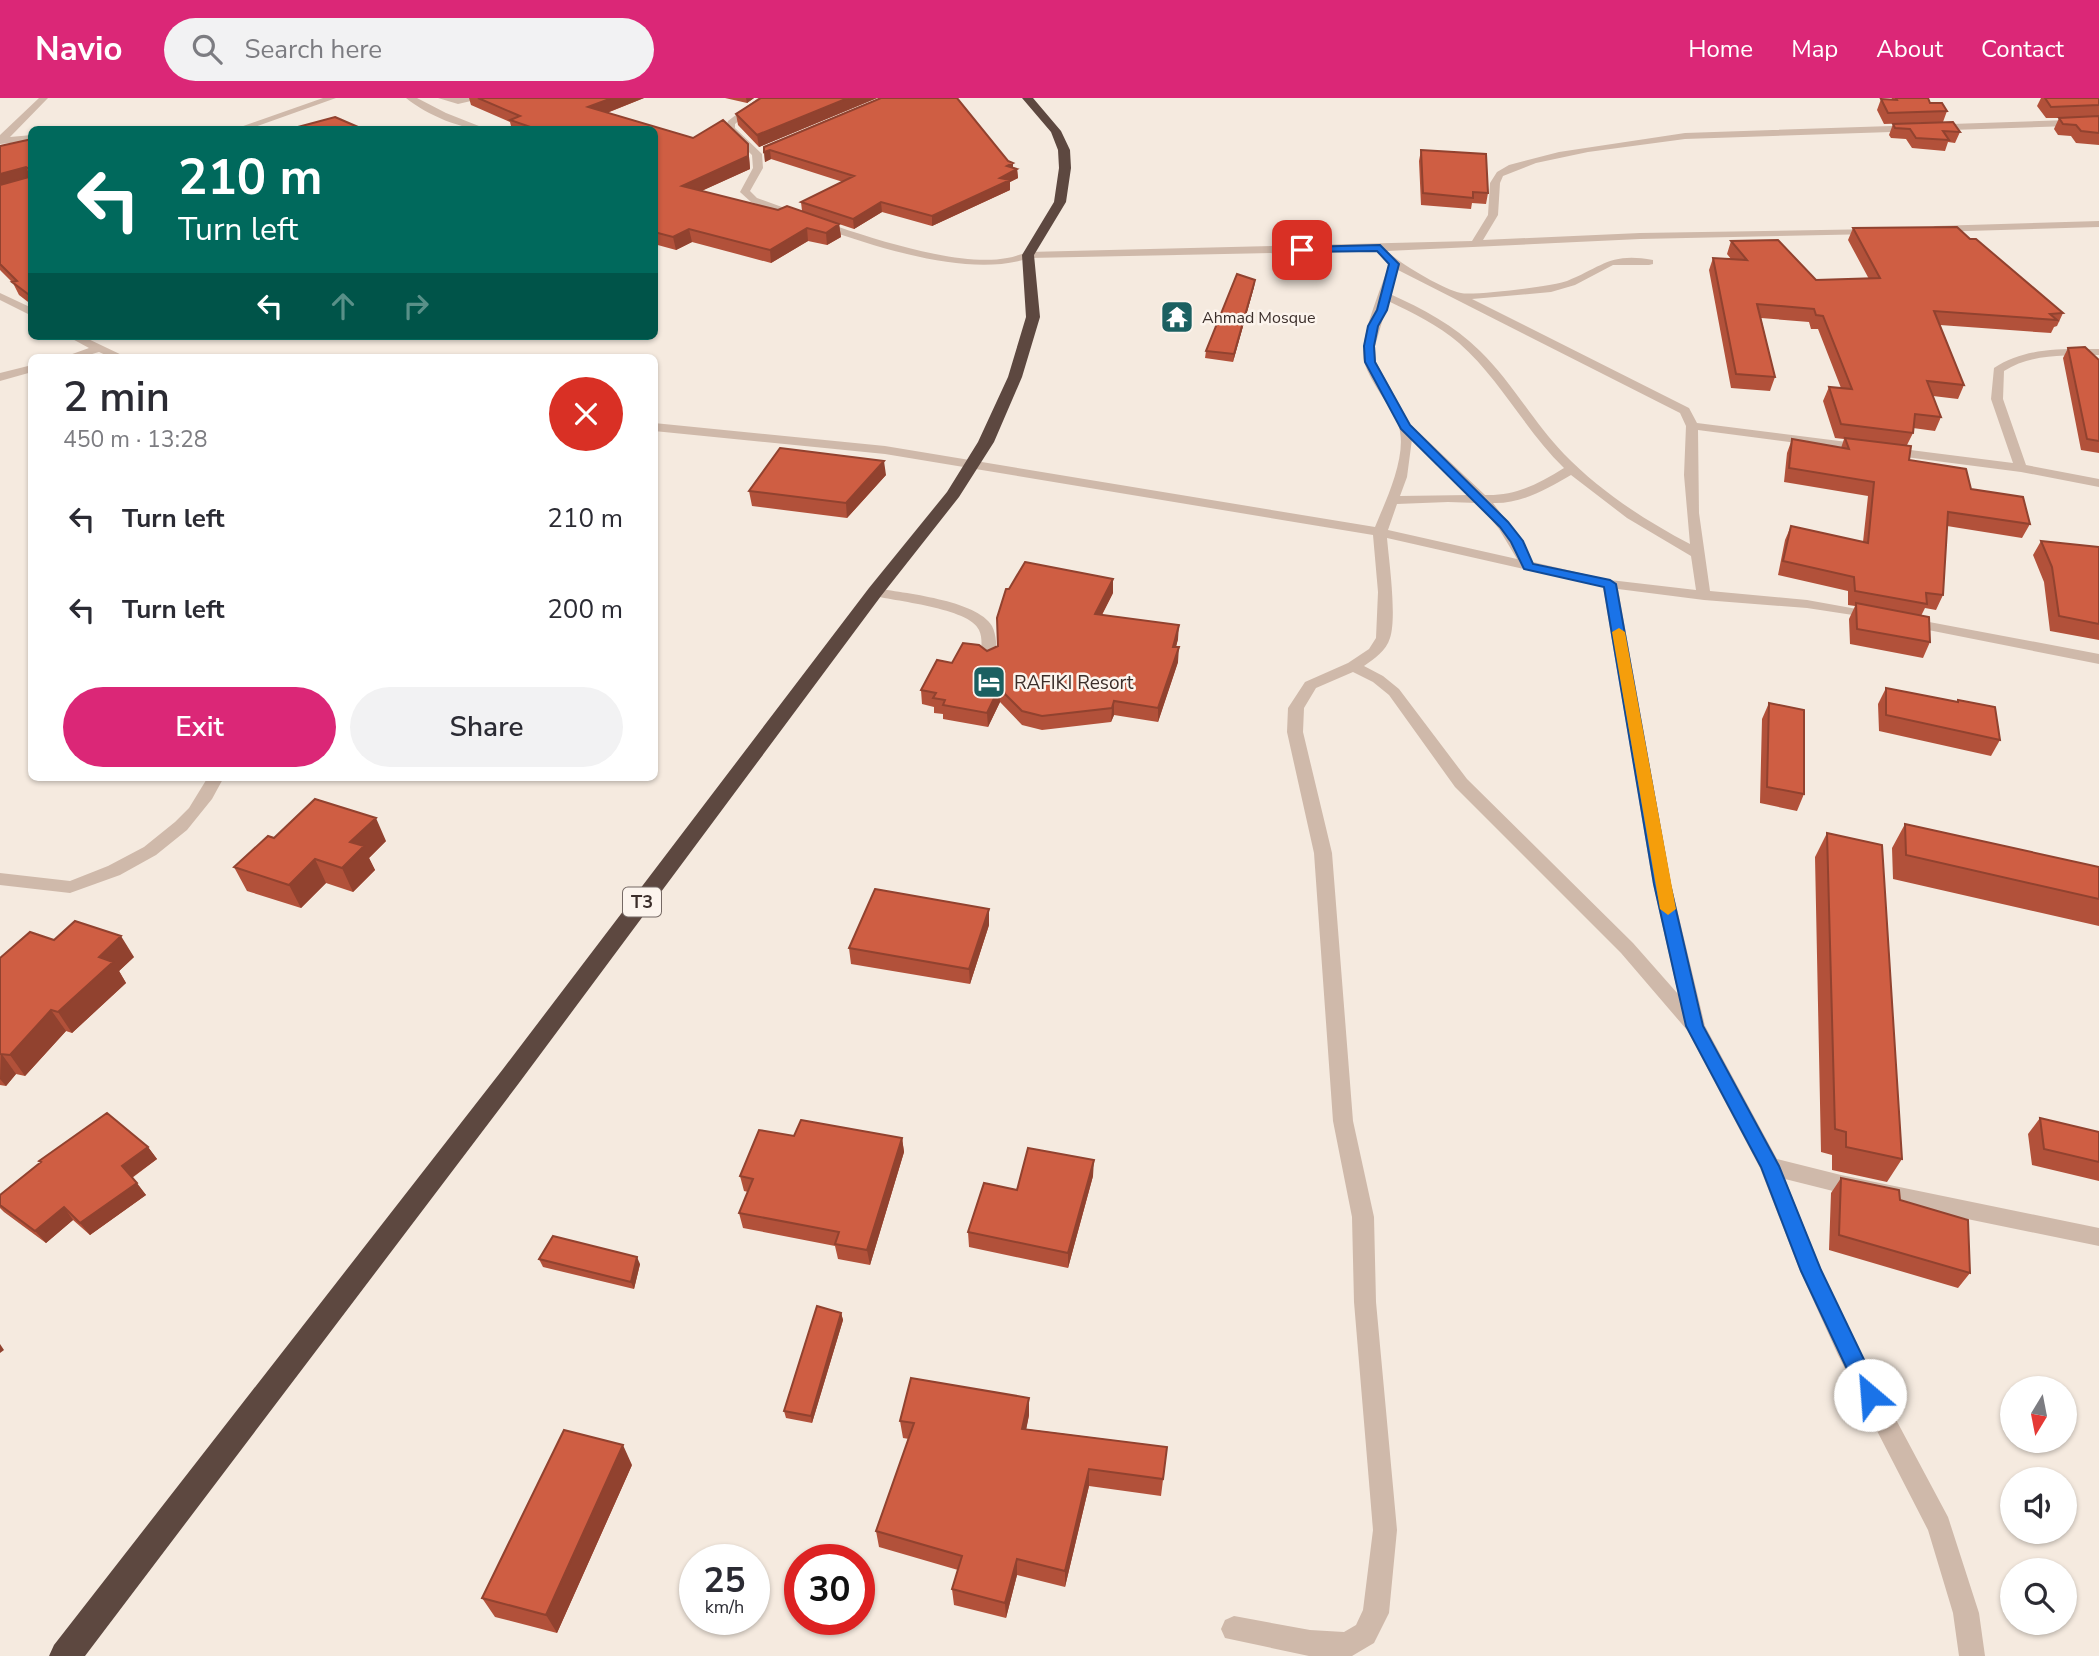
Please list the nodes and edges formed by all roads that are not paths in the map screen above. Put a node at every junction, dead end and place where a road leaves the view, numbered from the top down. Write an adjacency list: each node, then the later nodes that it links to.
1 (44, 98): 12 (street)
2 (332, 98): 9 (street)
3 (410, 98): 10 (street)
4 (442, 98): 5 (street)
5 (480, 98)
6 (763, 98): 18 (street)
7 (1027, 98): 18 (highway)
8 (2099, 122): 16 (street)
9 (248, 126)
10 (474, 126)
11 (28, 138): 12 (street)
12 (0, 140)
13 (2099, 225): 14 (street)
14 (1926, 229)
15 (1885, 230): 16 (street)
16 (1476, 243): 17 (street)
17 (1380, 248): 18 (street); 20 (street)
18 (1028, 256): 35 (highway, T3)
19 (1649, 262): 23 (street)
20 (1394, 264): 21 (street); 23 (street)
21 (1384, 295): 33 (street); 37 (street)
22 (0, 296): 24 (street)
23 (1458, 297): 34 (street)
24 (28, 311)
25 (83, 340): 26 (street)
26 (97, 349): 28 (street); 29 (street)
27 (2099, 352): 36 (street)
28 (80, 354)
29 (111, 354)
30 (28, 369): 31 (street)
31 (0, 377)
32 (658, 426): 35 (street)
33 (1405, 426): 39 (street); 40 (street)
34 (1692, 426): 36 (street); 42 (street)
35 (972, 464): 41 (street); 45 (highway, T3)
36 (2021, 468): 38 (street)
37 (1572, 469): 40 (street); 42 (street)
38 (2099, 483)
39 (1394, 500): 40 (street); 41 (street)
40 (1483, 501): 43 (street)
41 (1380, 532): 43 (street); 49 (street)
42 (1696, 553): 46 (street)
43 (1528, 567): 44 (street)
44 (1610, 584): 46 (street); 52 (street)
45 (875, 592): 47 (street); 56 (highway, T3)
46 (1703, 596): 48 (street)
47 (989, 657)
48 (2099, 659)
49 (1353, 666): 52 (street); 55 (street)
50 (214, 781): 51 (street)
51 (0, 879)
52 (1695, 1026): 53 (street)
53 (1770, 1166): 54 (street); 57 (street)
54 (2099, 1237)
55 (1234, 1629)
56 (65, 1656)
57 (1972, 1656)

